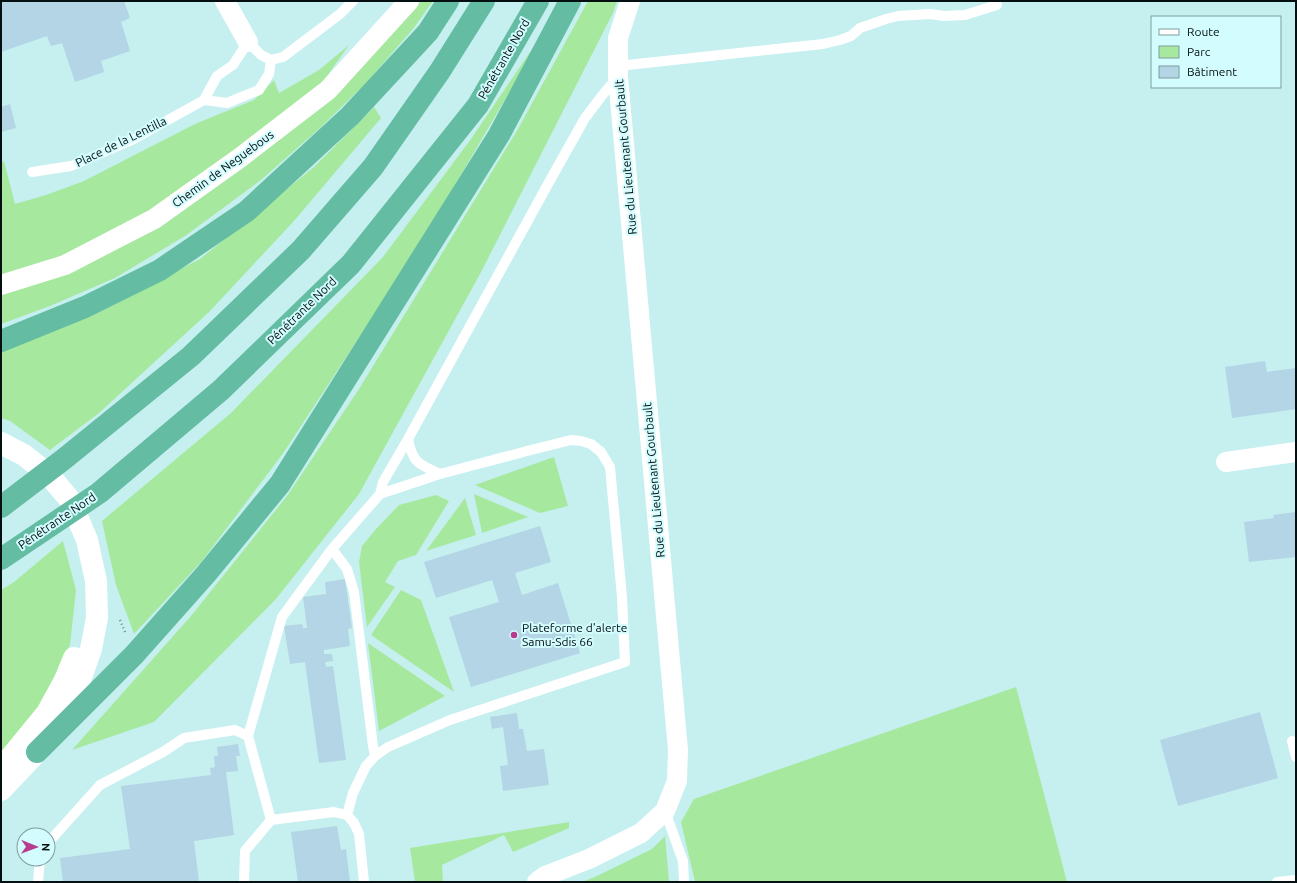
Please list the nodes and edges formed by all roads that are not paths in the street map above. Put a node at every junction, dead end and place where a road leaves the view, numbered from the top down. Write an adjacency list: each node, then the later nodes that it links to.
1 (224, 1): 10 (street)
2 (353, 1): 11 (lane)
3 (409, 1): 15 (street, Chemin de Neguebous)
4 (448, 1): 16 (highway)
5 (484, 1): 24 (highway)
6 (538, 1): 26 (highway, Pénétrante Nord)
7 (570, 1): 30 (highway)
8 (630, 1): 12 (street, Rue du Lieutenant Gourbault)
9 (997, 5): 12 (lane)
10 (248, 42): 11 (lane); 13 (lane)
11 (271, 60): 13 (lane)
12 (618, 72): 17 (lane); 35 (street, Rue du Lieutenant Gourbault)
13 (204, 100): 14 (lane, Place de la Lentilla)
14 (32, 172)
15 (1, 285)
16 (1, 340)
17 (408, 439): 22 (lane); 23 (lane)
18 (1, 442): 27 (main road)
19 (1296, 452): 21 (street)
20 (1, 455): 27 (main road)
21 (1226, 462)
22 (440, 474): 23 (lane); 31 (lane)
23 (380, 494): 25 (lane)
24 (1, 507)
25 (332, 549): 28 (lane); 31 (lane)
26 (1, 559)
27 (90, 582): 30 (main road); 33 (main road)
28 (248, 736): 37 (lane); 38 (lane)
29 (1292, 741): 32 (lane)
30 (37, 752): 34 (main road)
31 (375, 756): 36 (lane)
32 (1296, 757)
33 (1, 769)
34 (1, 790)
35 (664, 811): 44 (street, Rue du Lieutenant Gourbault); 45 (lane)
36 (347, 815): 37 (lane); 43 (lane)
37 (272, 820): 42 (lane)
38 (56, 834)
39 (39, 867): 41 (lane)
40 (1296, 880): 46 (lane)
41 (38, 882)
42 (244, 882)
43 (364, 882)
44 (537, 882)
45 (684, 882)
46 (1277, 882)

